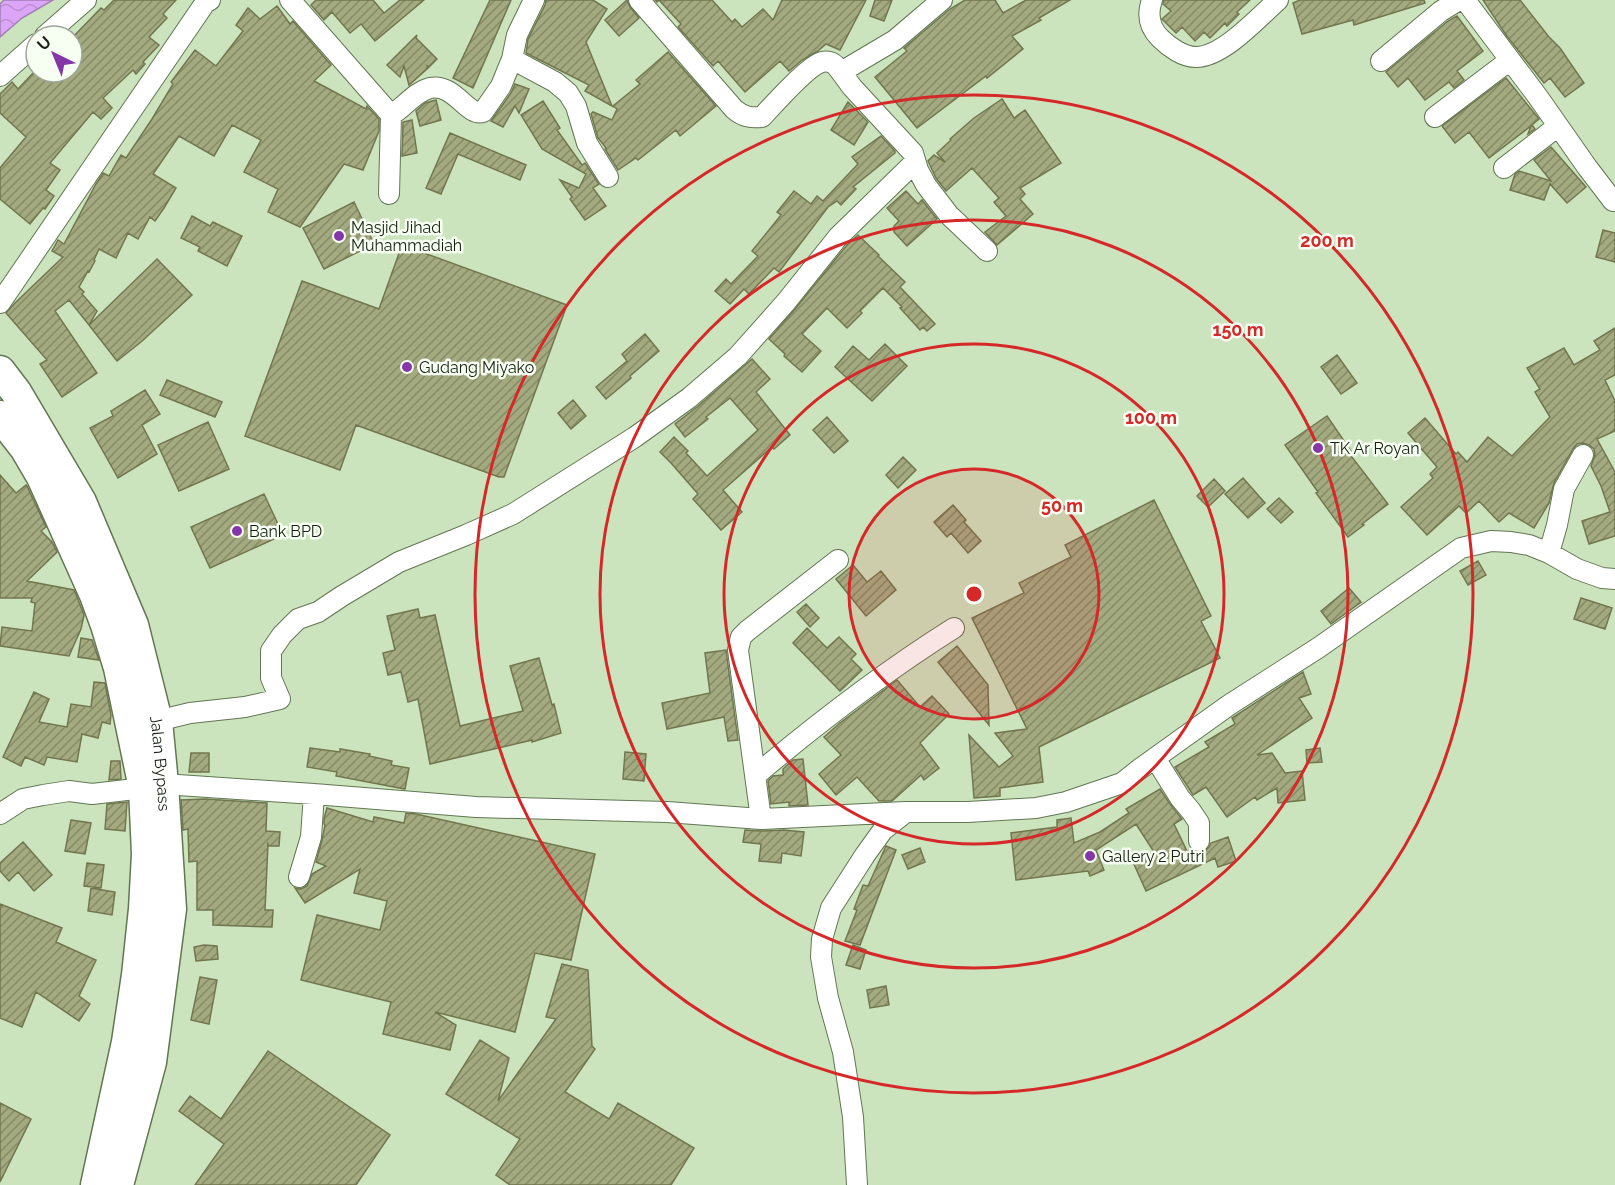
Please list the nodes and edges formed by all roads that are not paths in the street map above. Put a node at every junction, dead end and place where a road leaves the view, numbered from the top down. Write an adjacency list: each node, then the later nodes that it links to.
1 (86, 0): 11 (street)
2 (210, 0): 27 (street)
3 (290, 0): 18 (street)
4 (534, 0): 13 (street)
5 (639, 0): 16 (street)
6 (942, 0): 16 (street)
7 (1152, 0): 8 (street)
8 (1278, 0)
9 (1459, 0): 15 (street)
10 (1465, 0): 14 (street)
11 (59, 24)
12 (24, 55): 17 (street)
13 (512, 59): 18 (street); 23 (street)
14 (1510, 60): 19 (street); 20 (street)
15 (1381, 61)
16 (841, 72): 21 (street)
17 (0, 76)
18 (391, 115): 24 (street)
19 (1435, 117)
20 (1558, 126): 22 (street); 25 (street)
21 (915, 162): 26 (street); 36 (street)
22 (1504, 168)
23 (608, 177)
24 (389, 194)
25 (1615, 200)
26 (987, 251)
27 (0, 303)
28 (0, 371): 34 (highway, Jalan Bypass)
29 (0, 416): 34 (highway, Jalan Bypass)
30 (1583, 455): 31 (street)
31 (1549, 553): 33 (street); 37 (street)
32 (838, 560): 38 (street)
33 (1615, 579)
34 (106, 591): 36 (highway, Jalan Bypass); 39 (highway, Jalan Bypass)
35 (954, 628): 38 (street)
36 (157, 721): 39 (highway, Jalan Bypass)
37 (1155, 758): 41 (street); 44 (street)
38 (756, 775): 43 (street)
39 (154, 786): 40 (street); 42 (street); 46 (highway, Jalan Bypass); 47 (highway, Jalan Bypass)
40 (314, 794): 43 (street); 45 (street)
41 (906, 812): 43 (street); 48 (street)
42 (0, 814)
43 (760, 819)
44 (1199, 841)
45 (299, 877)
46 (96, 1185)
47 (118, 1185)
48 (857, 1185)

